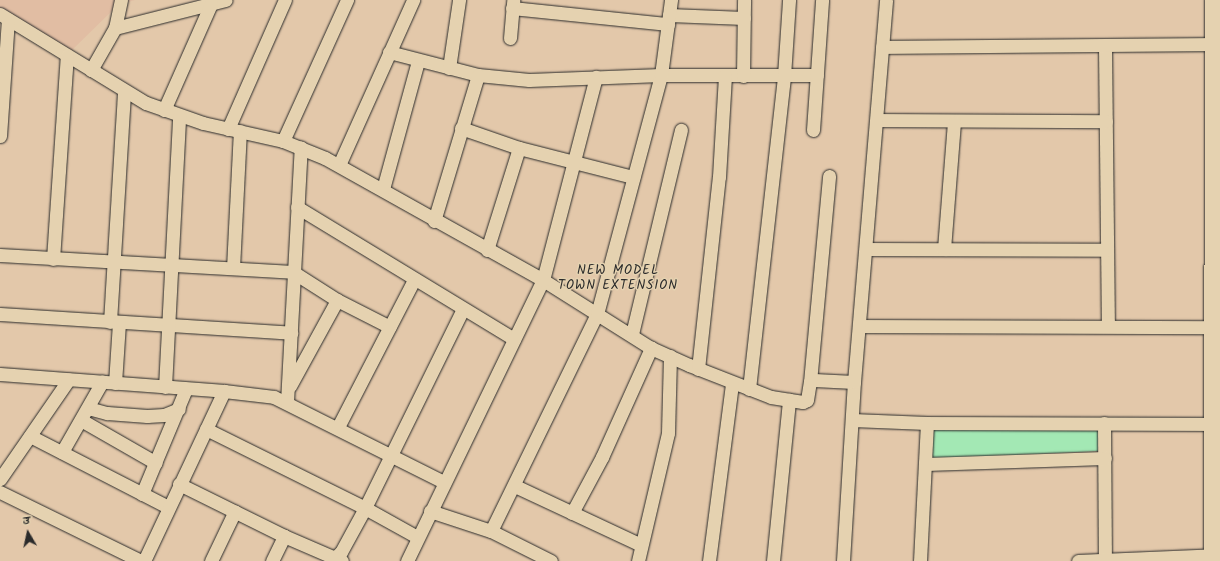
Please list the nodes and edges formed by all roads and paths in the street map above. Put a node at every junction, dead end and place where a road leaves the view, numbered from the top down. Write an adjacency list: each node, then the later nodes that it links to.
1 (121, 0): 18 (street)
2 (226, 0): 13 (street)
3 (285, 0): 43 (street)
4 (347, 0): 47 (street)
5 (413, 0): 23 (street)
6 (458, 0): 27 (street)
7 (671, 0): 17 (street)
8 (744, 0): 16 (street)
9 (788, 0): 34 (street)
10 (822, 0): 31 (street)
11 (886, 0): 22 (street)
12 (1213, 0): 20 (main road)
13 (211, 4): 18 (street); 37 (street)
14 (512, 4): 17 (street); 19 (street)
15 (4, 16): 24 (street); 46 (street)
16 (744, 18): 17 (street); 33 (street)
17 (669, 20): 30 (street)
18 (115, 28): 28 (street)
19 (510, 38)
20 (1212, 44): 21 (street); 25 (main road)
21 (1105, 46): 22 (street); 40 (street)
22 (882, 47): 39 (street)
23 (389, 52): 26 (street); 51 (street)
24 (67, 55): 28 (street); 62 (street)
25 (1216, 60): 69 (main road)
26 (418, 61): 27 (street); 54 (street)
27 (449, 68): 29 (street)
28 (91, 70): 36 (street)
29 (478, 75): 35 (street); 42 (street)
30 (661, 75): 32 (street); 35 (street); 53 (street)
31 (817, 75): 34 (street); 45 (street)
32 (725, 76): 33 (street); 85 (street)
33 (743, 76): 34 (street)
34 (784, 76): 94 (street)
35 (596, 77): 50 (street)
36 (124, 91): 37 (street); 63 (street)
37 (164, 110): 38 (street)
38 (179, 116): 43 (street); 64 (street)
39 (877, 120): 41 (street); 57 (street)
40 (1106, 121): 41 (street); 60 (street)
41 (954, 122): 58 (street)
42 (461, 128): 49 (street); 56 (street)
43 (234, 130): 47 (street); 65 (street)
44 (681, 130): 81 (street)
45 (813, 130)
46 (0, 136)
47 (283, 141): 48 (street)
48 (301, 147): 51 (street); 55 (street)
49 (519, 148): 50 (street); 59 (street)
50 (576, 161): 53 (street); 68 (street)
51 (339, 165): 54 (street)
52 (829, 176): 88 (street)
53 (633, 177): 73 (street)
54 (383, 190): 56 (street)
55 (297, 208): 66 (street); 67 (street)
56 (434, 221): 59 (street)
57 (866, 249): 58 (street); 77 (street)
58 (944, 249): 60 (street)
59 (487, 250): 68 (street)
60 (1107, 250): 75 (street)
61 (0, 255): 62 (street)
62 (53, 259): 63 (street)
63 (114, 260): 64 (street); 74 (street)
64 (173, 263): 65 (street); 76 (street)
65 (233, 268): 66 (street)
66 (293, 272): 70 (street); 80 (street)
67 (414, 280): 71 (street); 78 (street)
68 (543, 280): 73 (street); 82 (street)
69 (1216, 297): 79 (main road)
70 (337, 300): 78 (street); 96 (street)
71 (463, 309): 82 (street); 109 (street)
72 (0, 314): 74 (street)
73 (597, 314): 81 (street); 116 (street)
74 (115, 322): 76 (street); 90 (street)
75 (1108, 325): 77 (street); 79 (street)
76 (169, 326): 80 (street); 92 (street)
77 (860, 326): 89 (street)
78 (390, 327): 105 (street)
79 (1216, 327): 104 (main road)
80 (291, 333): 96 (street)
81 (632, 334): 83 (street)
82 (514, 339): 114 (street)
83 (651, 348): 84 (street); 123 (street)
84 (670, 356): 85 (street); 127 (street)
85 (698, 369): 91 (street)
86 (0, 375): 87 (street)
87 (69, 380): 90 (street); 107 (street)
88 (810, 382): 89 (street); 97 (street)
89 (854, 382): 101 (street)
90 (108, 383): 92 (street); 98 (street)
91 (732, 383): 94 (street); 137 (street)
92 (165, 387): 93 (street)
93 (186, 389): 95 (street); 99 (street)
94 (749, 389): 97 (street)
95 (224, 391): 96 (street); 106 (street)
96 (288, 396): 105 (street)
97 (789, 400): 138 (street)
98 (88, 408): 99 (street); 100 (street)
99 (179, 409): 111 (street)
100 (81, 420): 108 (street); 111 (street)
101 (852, 420): 102 (street); 139 (street)
102 (928, 423): 103 (street); 112 (street)
103 (1104, 423): 104 (street); 110 (street)
104 (1216, 424): 128 (main road)
105 (338, 427): 109 (street)
106 (206, 429): 115 (street); 120 (street)
107 (30, 436): 108 (street); 113 (street)
108 (62, 452): 118 (street)
109 (392, 454): 114 (street); 120 (street)
110 (1105, 458): 112 (street); 130 (street)
111 (156, 463): 118 (street)
112 (925, 464): 140 (street)
113 (0, 479)
114 (444, 482): 122 (street)
115 (179, 484): 119 (street); 121 (street)
116 (515, 486): 123 (street); 124 (street)
117 (0, 492): 131 (street)
118 (142, 494): 119 (street)
119 (168, 507): 131 (street)
120 (365, 508): 126 (street); 129 (street)
121 (235, 511): 125 (street); 132 (street)
122 (430, 511): 124 (street); 126 (street)
123 (572, 513): 127 (street)
124 (491, 532): 135 (street)
125 (284, 536): 129 (street); 133 (street)
126 (416, 537): 134 (street)
127 (641, 545): 136 (street)
128 (1215, 557): 130 (street)
129 (337, 560)
130 (1105, 560): 141 (street)
131 (142, 561)
132 (211, 561)
133 (272, 561)
134 (407, 561)
135 (551, 561)
136 (638, 561)
137 (709, 561)
138 (773, 561)
139 (843, 561)
140 (920, 561)
141 (1078, 561)

